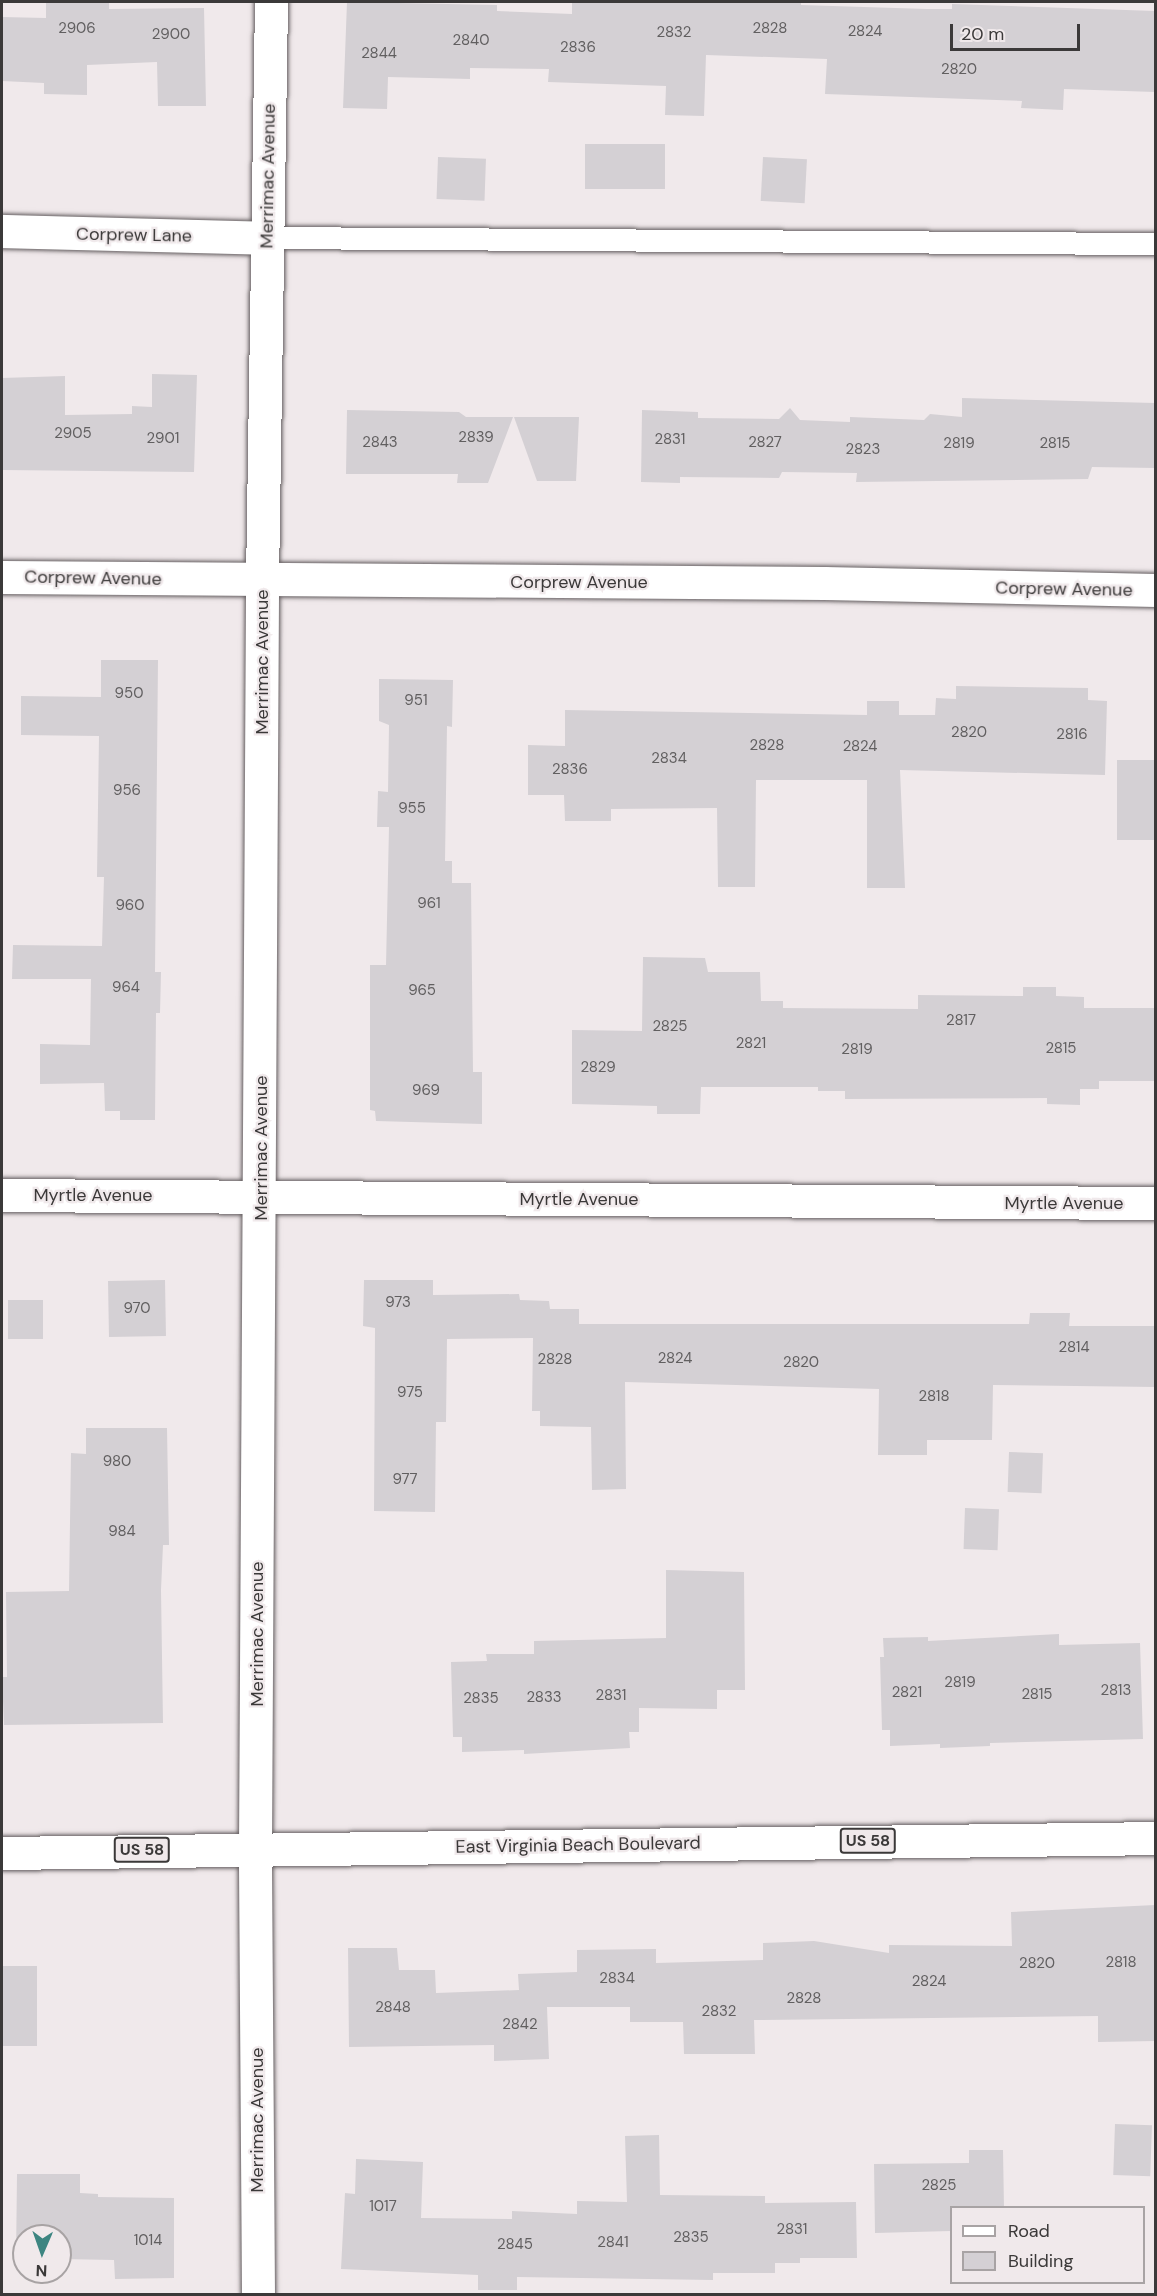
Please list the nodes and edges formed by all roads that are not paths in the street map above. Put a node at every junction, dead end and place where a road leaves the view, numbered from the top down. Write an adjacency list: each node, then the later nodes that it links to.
1 (271, 2): 3 (street, Merrimac Avenue)
2 (2, 231): 3 (street, Corprew Lane)
3 (267, 238): 4 (lane); 6 (street, Merrimac Avenue)
4 (1155, 244)
5 (2, 577): 6 (street, Corprew Avenue)
6 (262, 581): 7 (street, Corprew Avenue); 9 (street, Merrimac Avenue)
7 (1155, 590)
8 (2, 1195): 9 (street, Myrtle Avenue)
9 (261, 1197): 10 (street, Myrtle Avenue); 12 (street, Merrimac Avenue)
10 (1155, 1203)
11 (1155, 1838): 12 (street, East Virginia Beach Boulevard / US 58)
12 (255, 1848): 13 (street, East Virginia Beach Boulevard / US 58); 14 (street, Merrimac Avenue)
13 (2, 1853)
14 (258, 2295)

